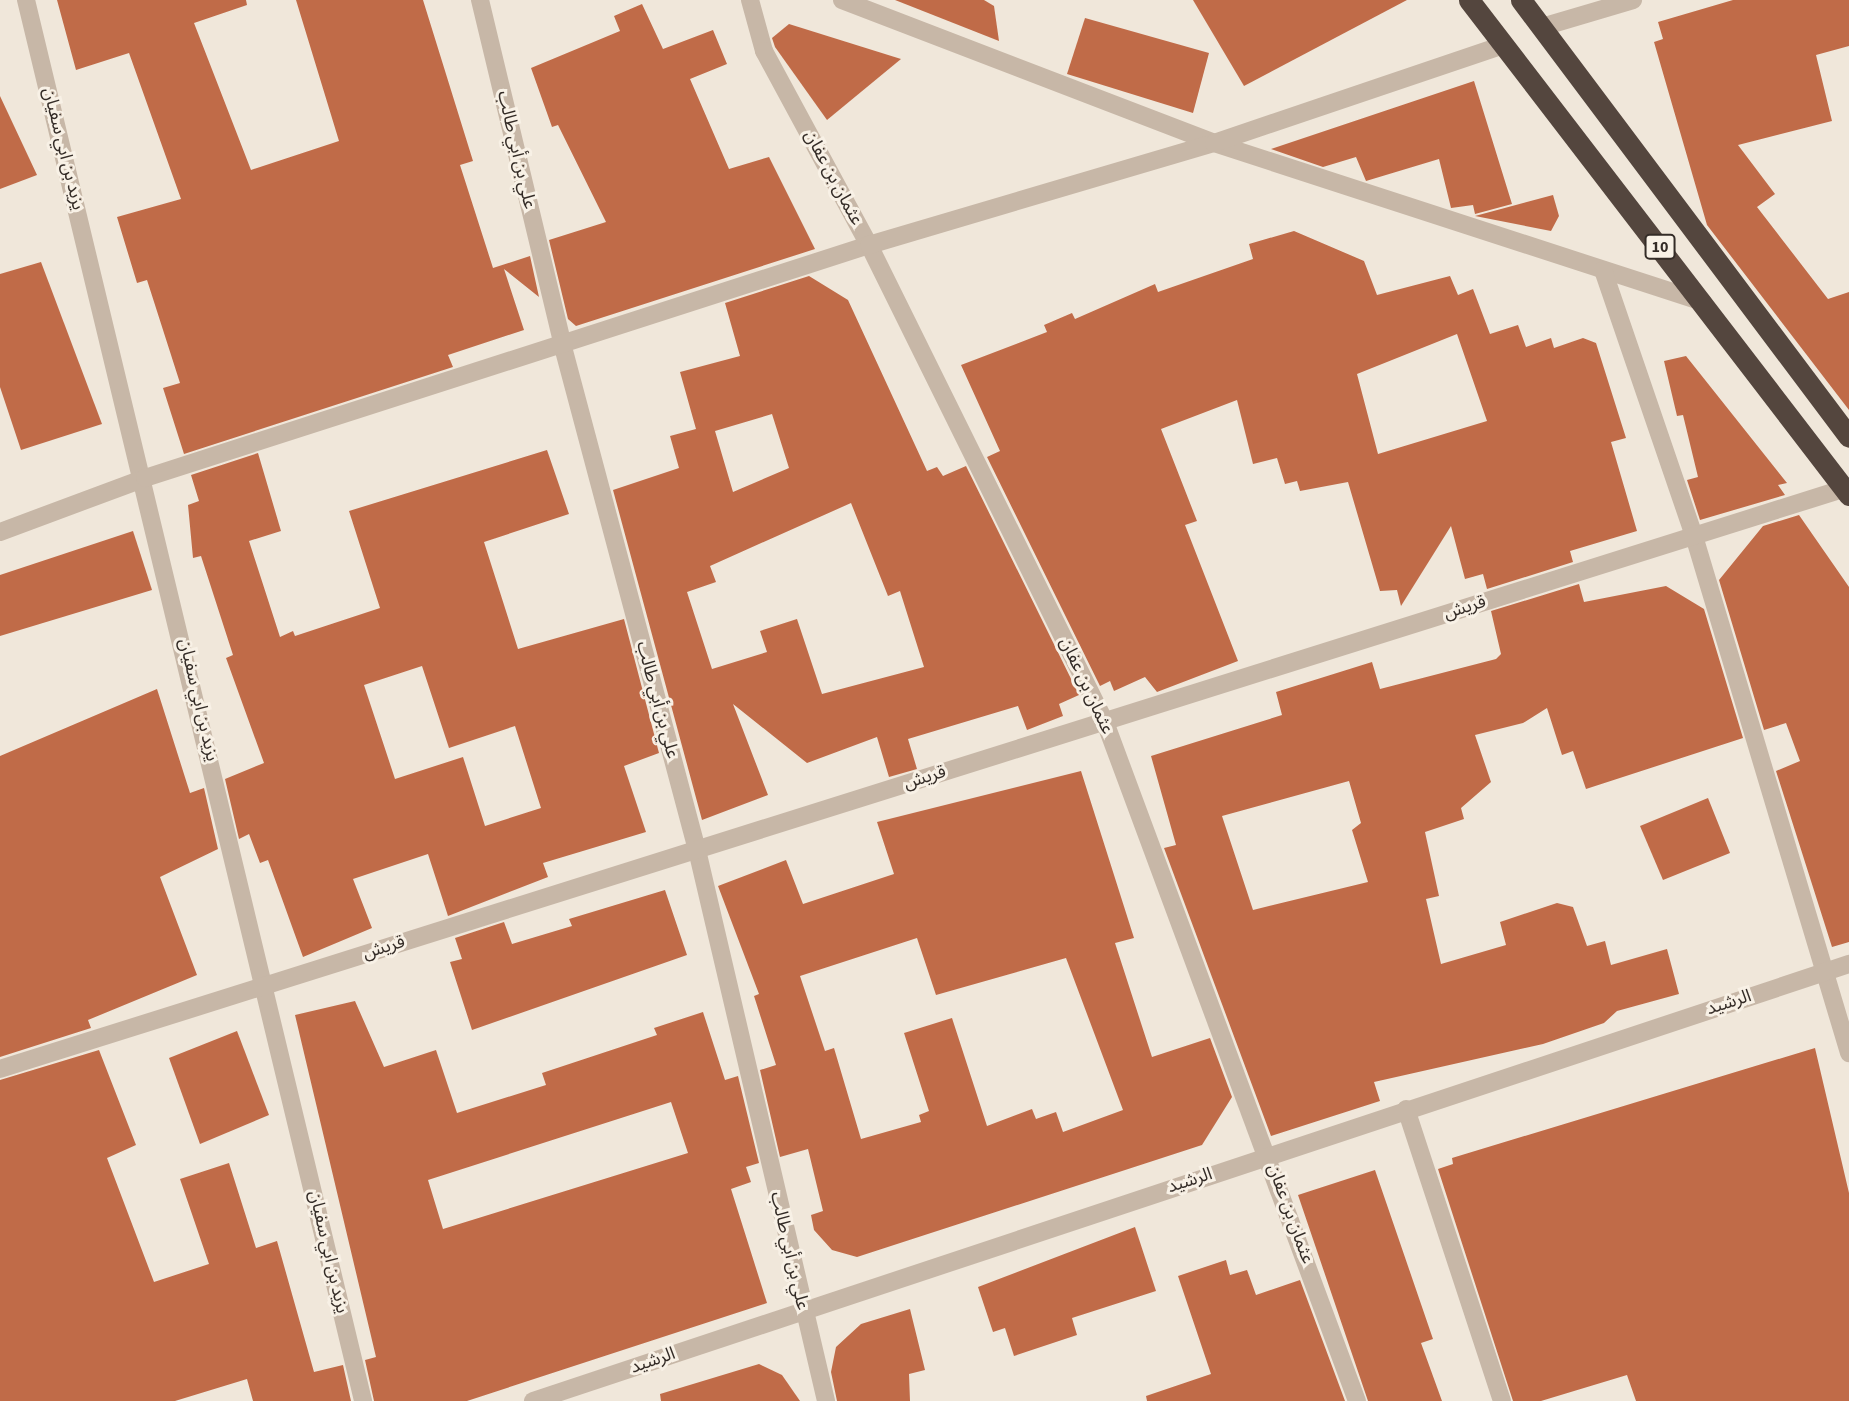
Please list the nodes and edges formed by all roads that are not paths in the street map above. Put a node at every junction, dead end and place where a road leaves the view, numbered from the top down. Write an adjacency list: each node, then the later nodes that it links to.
1 (26, 0): 16 (street, يزيد بن ابي سفيان)
2 (480, 0): 14 (street, علي بن أبي طالب)
3 (750, 0): 11 (street, عثمان بن عفان)
4 (842, 0): 10 (street)
5 (1469, 0): 9 (highway, 10)
6 (1521, 0): 8 (highway, 10)
7 (1633, 0): 8 (street)
8 (1542, 27): 15 (highway, 10)
9 (1504, 45): 10 (street); 13 (highway, 10)
10 (1214, 143): 11 (street); 12 (street)
11 (869, 245): 14 (street); 20 (street, عثمان بن عفان)
12 (1602, 270): 13 (street); 19 (street)
13 (1703, 302): 17 (highway, 10)
14 (563, 347): 16 (street); 21 (street, علي بن أبي طالب)
15 (1849, 437)
16 (145, 478): 18 (street); 24 (street, يزيد بن ابي سفيان)
17 (1847, 491): 19 (street, قريش)
18 (0, 532)
19 (1694, 536): 20 (street, قريش); 23 (street)
20 (1105, 722): 21 (street, قريش); 28 (street, عثمان بن عفان)
21 (697, 850): 24 (street, قريش); 29 (street, علي بن أبي طالب)
22 (1849, 964): 23 (street, الرشيد)
23 (1826, 972): 25 (street); 27 (street, الرشيد)
24 (265, 986): 26 (street, قريش); 30 (street, يزيد بن ابي سفيان)
25 (1849, 1053)
26 (0, 1069)
27 (1406, 1109): 28 (street, الرشيد); 34 (street)
28 (1269, 1155): 29 (street, الرشيد); 33 (street, عثمان بن عفان)
29 (802, 1311): 31 (street, الرشيد); 32 (street, علي بن أبي طالب)
30 (363, 1401)
31 (533, 1401)
32 (826, 1401)
33 (1357, 1401)
34 (1502, 1401)

